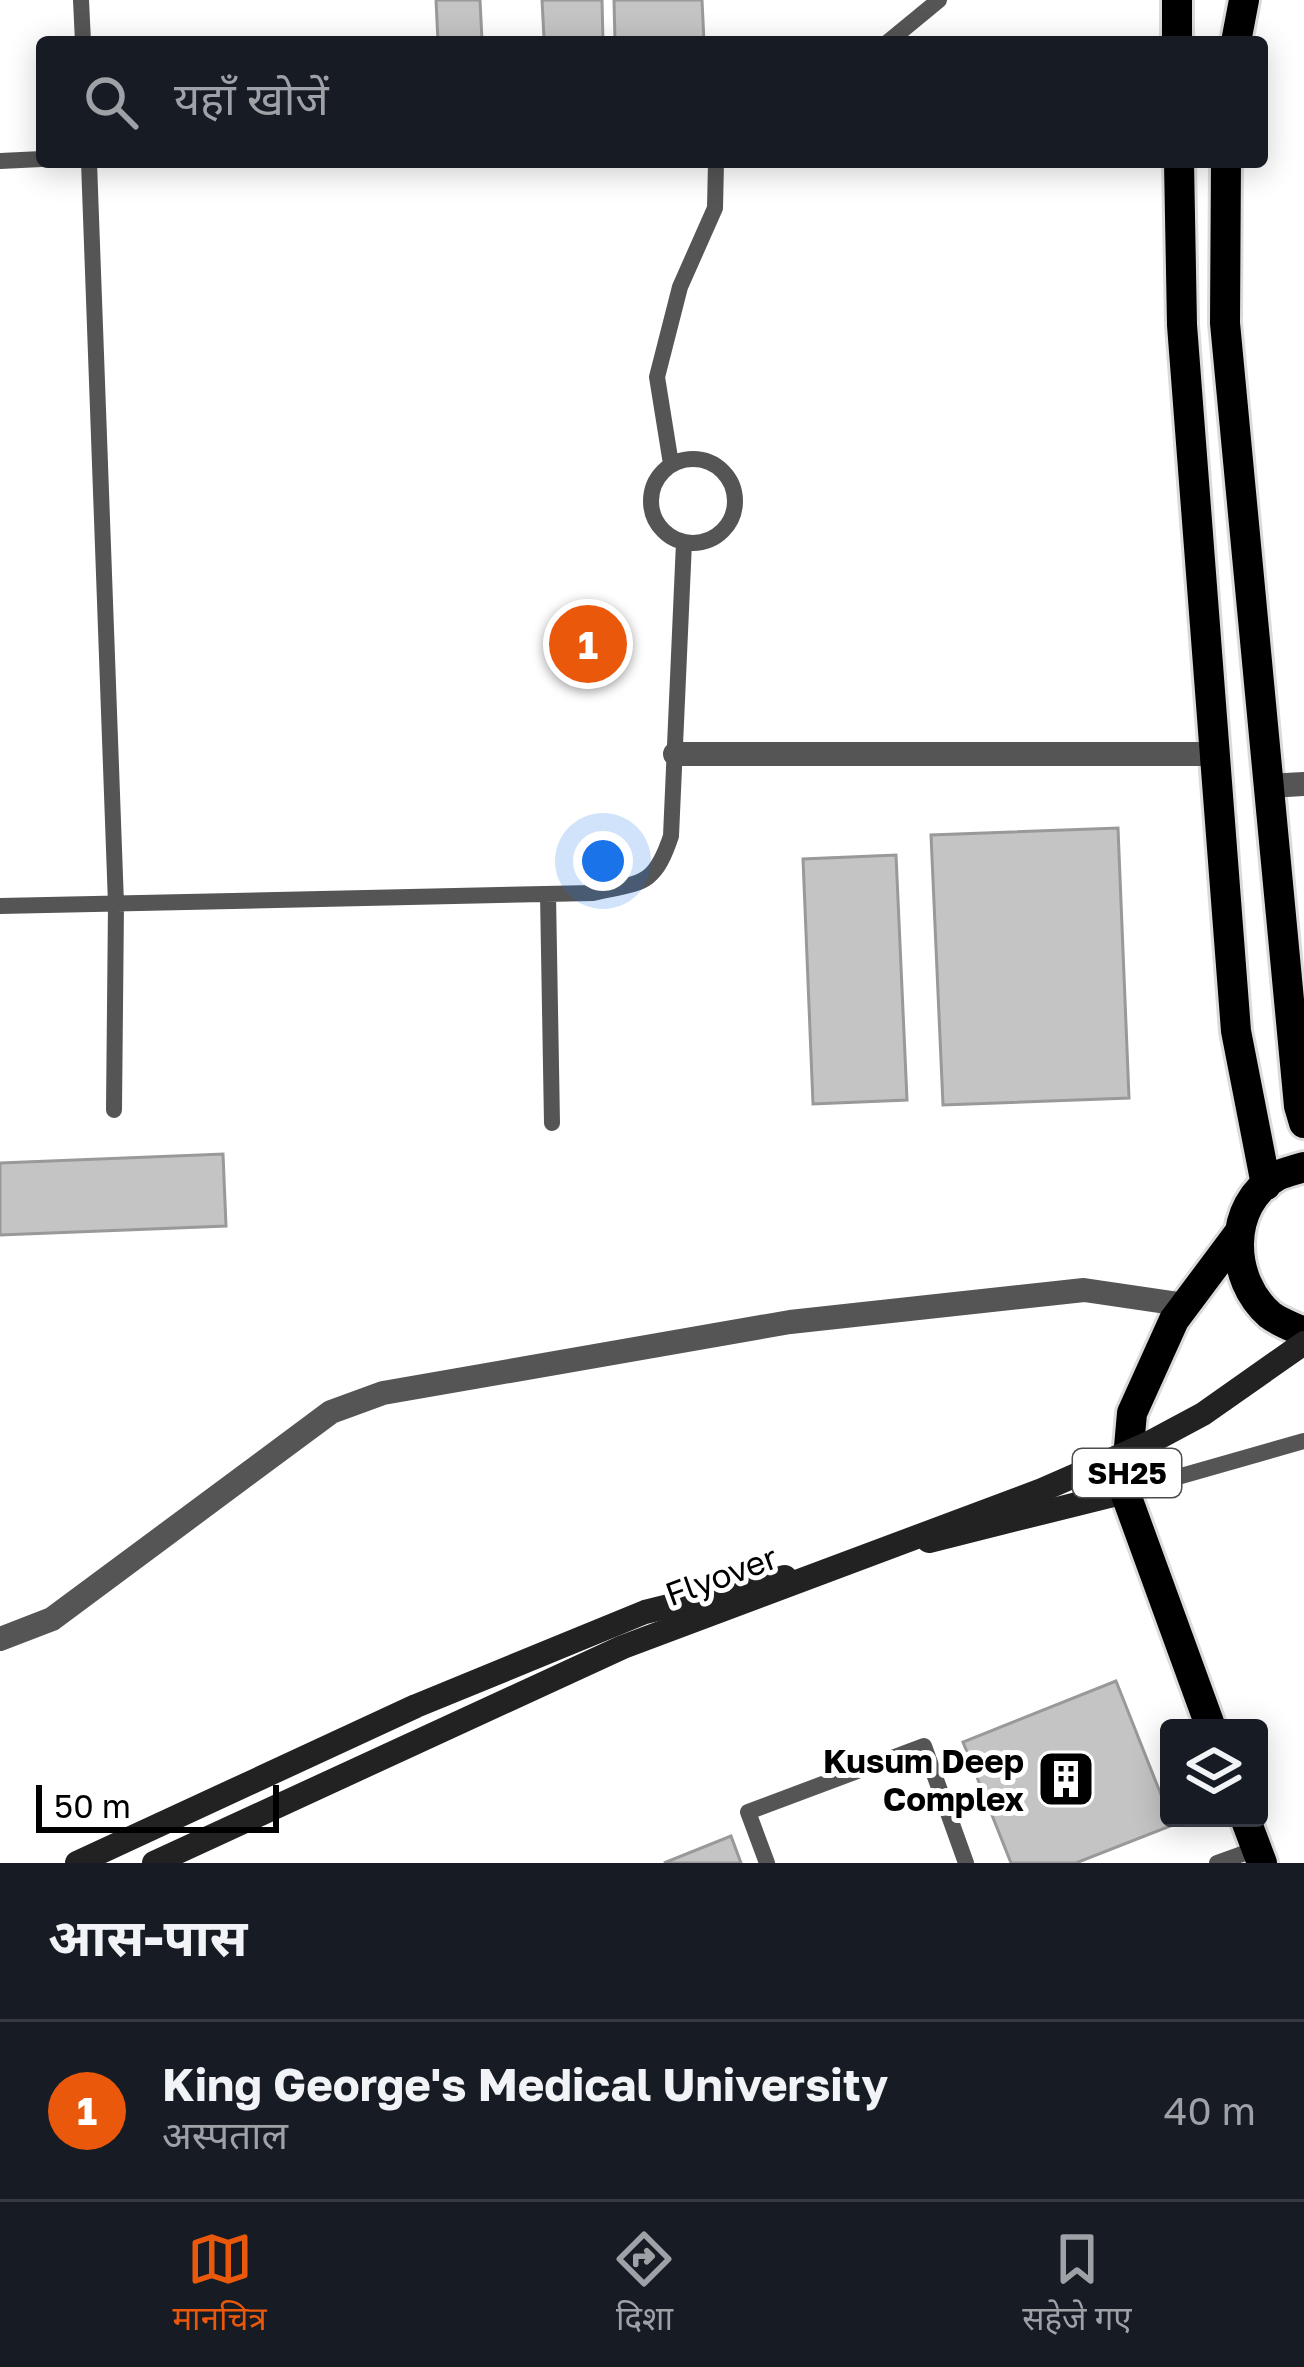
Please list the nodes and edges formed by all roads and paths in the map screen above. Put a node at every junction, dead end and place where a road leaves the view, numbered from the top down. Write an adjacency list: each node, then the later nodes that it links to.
1 (81, 0): 5 (lane)
2 (939, 0): 6 (lane)
3 (1177, 0): 7 (main road)
4 (1244, 0): 8 (main road)
5 (83, 36)
6 (895, 36)
7 (1177, 36)
8 (1237, 36)
9 (36, 159): 10 (lane)
10 (0, 161)
11 (89, 168): 24 (lane)
12 (716, 168): 15 (lane)
13 (1179, 168): 17 (main road)
14 (1226, 168): 16 (main road)
15 (670, 464): 18 (lane); 18 (lane)
16 (1239, 470): 17 (main road); 22 (main road)
17 (1193, 477): 20 (main road)
18 (684, 542): 19 (lane)
19 (675, 754): 20 (street); 23 (lane)
20 (1215, 754): 30 (main road)
21 (1304, 784): 22 (street)
22 (1268, 786): 27 (main road)
23 (548, 894): 24 (lane); 28 (lane)
24 (116, 904): 25 (lane); 26 (lane)
25 (0, 906)
26 (114, 1110)
27 (1304, 1123)
28 (552, 1124)
29 (1304, 1167): 30 (main road)
30 (1266, 1185): 31 (main road)
31 (1238, 1233): 32 (main road, SH25); 33 (main road)
32 (1186, 1305): 36 (main road, SH25); 37 (street)
33 (1304, 1332)
34 (1304, 1343): 42 (main road, Flyover, bridge)
35 (1304, 1441): 36 (lane)
36 (1125, 1492): 38 (main road, SH25); 41 (main road)
37 (0, 1639)
38 (1208, 1719)
39 (1248, 1827): 40 (main road)
40 (1259, 1856): 45 (lane)
41 (77, 1863)
42 (154, 1863)
43 (767, 1863): 44 (lane)
44 (966, 1863)
45 (1217, 1863)

